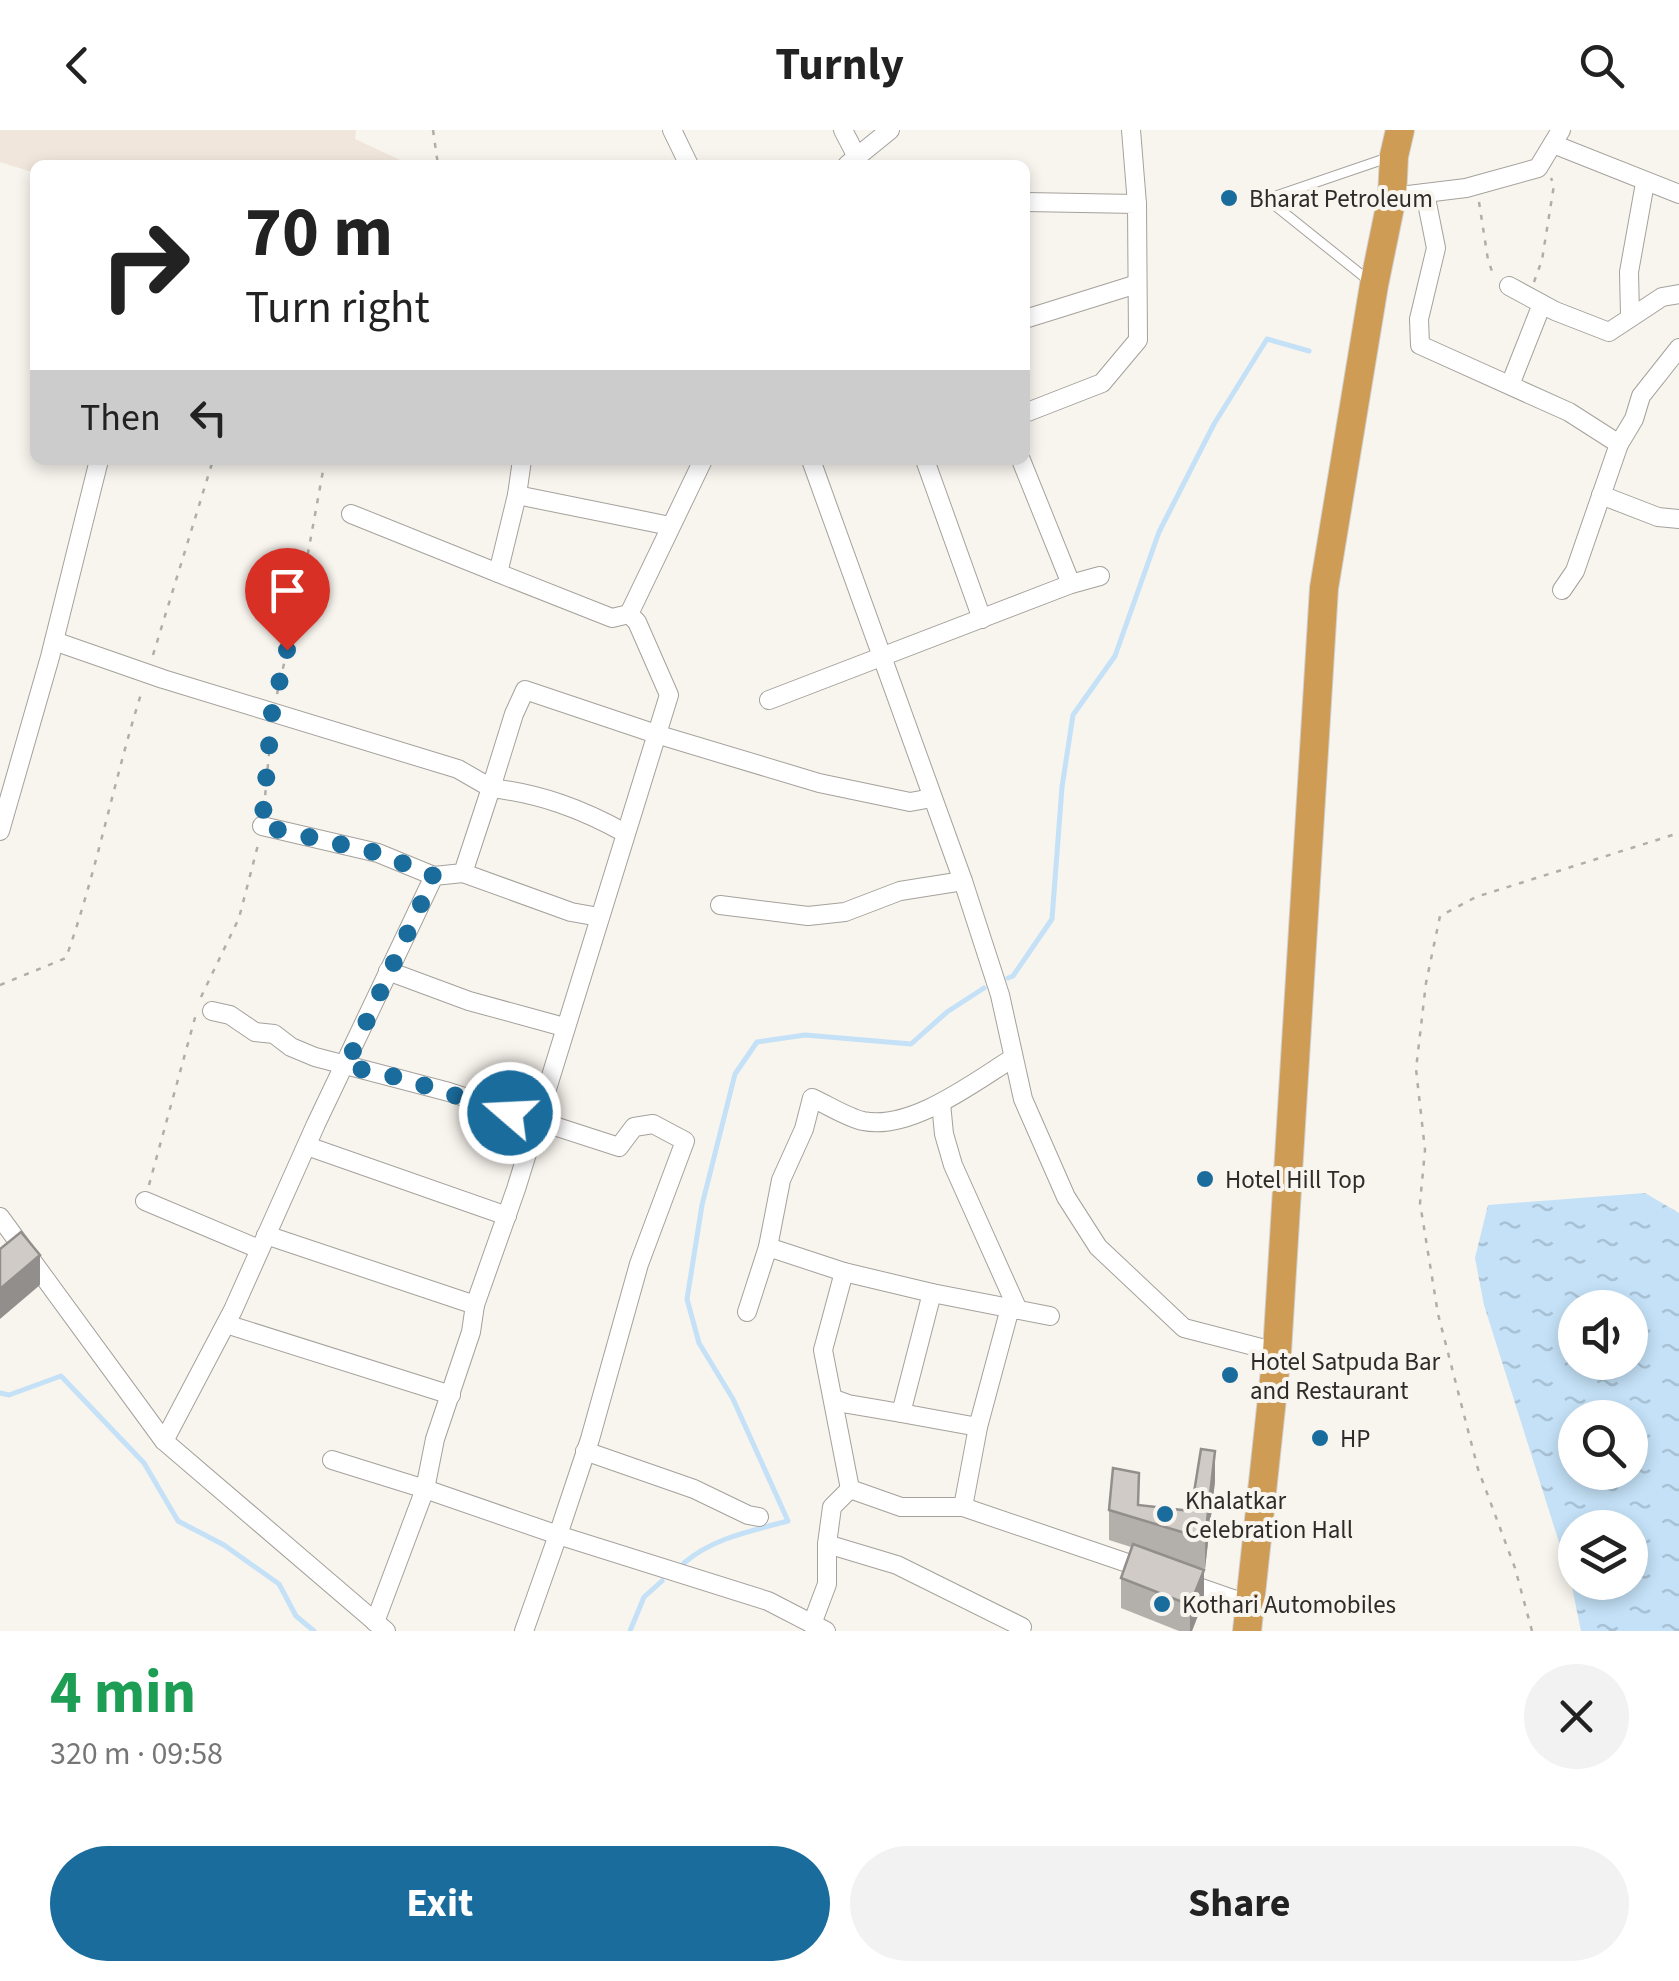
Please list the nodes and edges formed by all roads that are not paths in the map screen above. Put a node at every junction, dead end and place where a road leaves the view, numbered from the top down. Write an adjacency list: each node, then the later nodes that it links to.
1 (672, 130): 7 (street)
2 (843, 130): 8 (street)
3 (890, 130): 9 (street)
4 (1131, 130): 15 (street)
5 (1397, 143): 13 (highway); 17 (lane)
6 (1553, 144): 10 (street); 11 (street)
7 (687, 160)
8 (852, 160)
9 (853, 160)
10 (1645, 183): 12 (street); 21 (street)
11 (1425, 193): 13 (street); 24 (street)
12 (1679, 194)
13 (1392, 197): 17 (highway)
14 (1030, 202): 15 (street)
15 (1137, 204): 16 (street)
16 (1137, 284): 22 (street); 25 (street)
17 (1374, 285): 78 (highway)
18 (1509, 286): 20 (street)
19 (1679, 294): 21 (street)
20 (1542, 304): 21 (street); 24 (street)
21 (1630, 316)
22 (1030, 317)
23 (1679, 348): 26 (street)
24 (1510, 385): 26 (street)
25 (1030, 410)
26 (1619, 444): 34 (street)
27 (98, 465): 44 (street)
28 (521, 465): 33 (street)
29 (701, 465): 37 (street)
30 (813, 465): 45 (street)
31 (927, 465): 43 (street)
32 (1023, 465): 40 (street)
33 (517, 495): 37 (street); 38 (street)
34 (1600, 495): 36 (street); 41 (street)
35 (351, 514): 38 (street)
36 (1679, 520)
37 (670, 526): 42 (street)
38 (498, 572): 42 (street)
39 (1100, 576): 40 (street)
40 (1072, 584): 43 (street)
41 (1562, 590)
42 (629, 614): 47 (street)
43 (982, 619): 45 (street)
44 (54, 641): 48 (street); 51 (street)
45 (882, 657): 46 (street); 49 (street)
46 (769, 700)
47 (656, 734): 48 (street); 49 (street); 52 (street)
48 (492, 788): 52 (street); 53 (street)
49 (932, 798): 55 (street)
50 (262, 826): 54 (street)
51 (0, 831)
52 (626, 834): 57 (street)
53 (463, 874): 54 (street); 57 (street)
54 (434, 876): 58 (street)
55 (963, 881): 56 (street); 61 (street)
56 (720, 905)
57 (599, 917): 60 (street)
58 (388, 972): 60 (street); 62 (street)
59 (203, 1007): 62 (street)
60 (564, 1026): 64 (street)
61 (1013, 1058): 63 (street); 78 (street)
62 (346, 1066): 64 (street); 65 (street)
63 (941, 1104): 70 (street); 74 (street)
64 (536, 1122): 67 (street); 84 (street)
65 (307, 1146): 67 (street); 69 (street)
66 (145, 1201): 69 (street)
67 (507, 1216): 73 (street)
68 (0, 1217): 83 (street)
69 (262, 1242): 73 (street); 77 (street)
70 (768, 1247): 71 (street); 75 (street)
71 (844, 1272): 72 (street); 80 (street)
72 (932, 1293): 74 (street); 81 (street)
73 (475, 1305): 79 (street)
74 (1014, 1309): 76 (street); 82 (street)
75 (746, 1312)
76 (1050, 1316)
77 (226, 1324): 79 (street); 83 (street)
78 (1277, 1352): 92 (highway)
79 (451, 1394): 86 (street)
80 (834, 1399): 81 (street); 87 (street)
81 (901, 1413): 82 (street)
82 (978, 1427): 88 (street)
83 (164, 1441): 93 (street)
84 (586, 1451): 89 (street); 90 (street)
85 (332, 1460): 86 (street)
86 (425, 1489): 90 (street); 93 (street)
87 (850, 1489): 88 (street); 91 (street)
88 (963, 1507): 92 (street)
89 (759, 1517)
90 (558, 1535): 94 (street); 96 (street)
91 (826, 1544): 94 (street); 95 (street)
92 (1248, 1618)
93 (381, 1626)
94 (819, 1628)
95 (1026, 1630)
96 (524, 1631)

